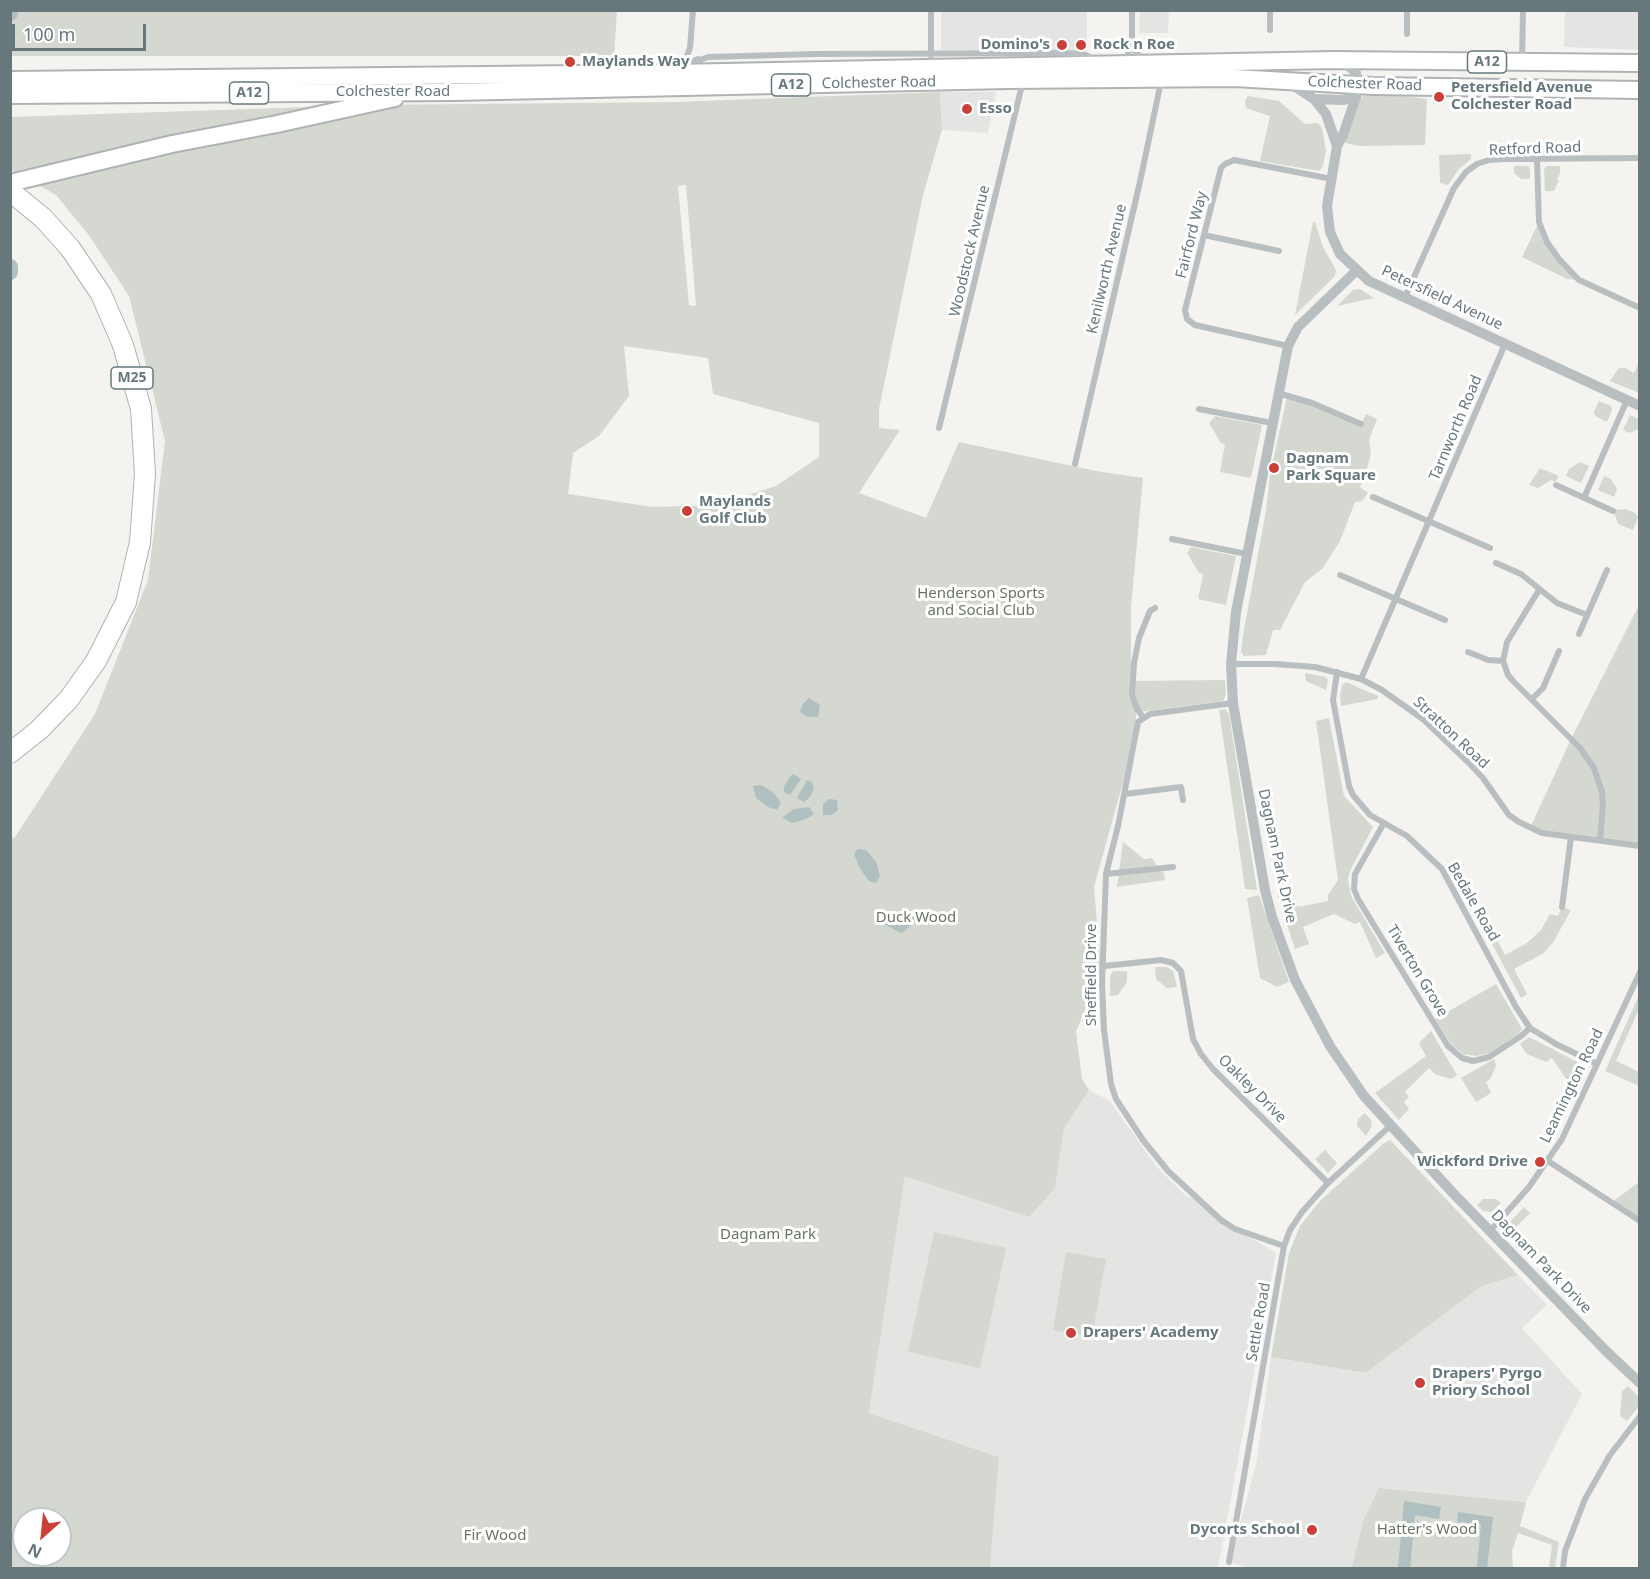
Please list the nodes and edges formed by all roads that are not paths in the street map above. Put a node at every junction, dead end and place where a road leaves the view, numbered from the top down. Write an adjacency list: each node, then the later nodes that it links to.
1 (693, 10): 9 (street)
2 (931, 10): 13 (street)
3 (1132, 10): 10 (street)
4 (1270, 10): 7 (street)
5 (1407, 10): 8 (street)
6 (1523, 10): 14 (street)
7 (1270, 30)
8 (1407, 34)
9 (690, 48): 11 (street); 16 (street)
10 (1132, 55): 12 (highway, Colchester Road / A12); 13 (highway, Colchester Road / A12); 19 (street)
11 (699, 59): 13 (street, Colchester Road); 16 (street, Colchester Road); 17 (street)
12 (1334, 60): 14 (highway, Colchester Road / A12); 22 (street)
13 (931, 61): 17 (highway, Colchester Road / A12)
14 (1522, 62): 15 (highway, Colchester Road / A12)
15 (1640, 63)
16 (677, 70): 17 (highway, Colchester Road / A12); 18 (highway, Colchester Road / A12)
17 (721, 72)
18 (13, 79)
19 (1159, 80): 20 (highway, Colchester Road / A12); 21 (highway, Colchester Road / A12); 47 (street, Kenilworth Avenue)
20 (1285, 80): 22 (highway, Colchester Road / A12); 26 (street, Petersfield Avenue)
21 (1023, 81): 24 (highway, Colchester Road / A12); 46 (street, Woodstock Avenue)
22 (1358, 88): 23 (highway, Colchester Road / A12); 26 (street); 27 (street, Petersfield Avenue)
23 (1640, 90)
24 (422, 91): 25 (highway, Colchester Road / A12); 31 (highway, A12)
25 (10, 95)
26 (1314, 99): 27 (street, Petersfield Avenue)
27 (1337, 146): 30 (street, Petersfield Avenue)
28 (1640, 158): 29 (street, Retford Road)
29 (1537, 160): 36 (street, Retford Road); 37 (street)
30 (1332, 179): 33 (street, Fairford Way); 35 (street, Petersfield Avenue)
31 (10, 183)
32 (10, 191): 74 (highway, M25)
33 (1204, 236): 34 (street); 39 (street, Fairford Way)
34 (1279, 251)
35 (1356, 271): 36 (street, Petersfield Avenue); 39 (street, Dagnam Park Drive)
36 (1405, 297): 38 (street, Petersfield Avenue)
37 (1640, 308)
38 (1505, 344): 41 (street, Petersfield Avenue); 52 (street, Tarnworth Road)
39 (1288, 346): 40 (street, Dagnam Park Drive)
40 (1277, 393): 44 (street, Dagnam Park Drive); 45 (street)
41 (1627, 400): 42 (street, Petersfield Avenue); 50 (street)
42 (1640, 406)
43 (1199, 409): 44 (street)
44 (1272, 423): 55 (street, Dagnam Park Drive)
45 (1361, 424)
46 (939, 428)
47 (1075, 464)
48 (1556, 485): 50 (street)
49 (1373, 497): 52 (street)
50 (1584, 498): 51 (street)
51 (1613, 511)
52 (1429, 522): 54 (street); 60 (street, Tarnworth Road)
53 (1172, 539): 55 (street)
54 (1490, 548)
55 (1247, 554): 68 (street, Dagnam Park Drive)
56 (1496, 562): 59 (street)
57 (1607, 570): 62 (street)
58 (1340, 575): 60 (street)
59 (1539, 590): 62 (street); 67 (street)
60 (1396, 600): 63 (street); 70 (street, Tarnworth Road)
61 (1155, 608): 73 (street)
62 (1587, 615): 64 (street)
63 (1445, 620)
64 (1579, 634)
65 (1559, 651): 71 (street)
66 (1468, 652): 67 (street)
67 (1503, 661): 71 (street)
68 (1231, 664): 69 (street, Stratton Road); 72 (street, Dagnam Park Drive)
69 (1337, 672): 70 (street, Stratton Road); 77 (street, Bedale Road)
70 (1361, 679): 78 (street, Stratton Road)
71 (1532, 699): 79 (street)
72 (1233, 703): 73 (street); 88 (street, Dagnam Park Drive)
73 (1143, 717): 75 (street, Sheffield Drive)
74 (10, 753)
75 (1125, 794): 76 (street); 82 (street, Sheffield Drive)
76 (1183, 800)
77 (1384, 823): 86 (street, Bedale Road); 86 (street, Tiverton Grove)
78 (1571, 837): 79 (street, Stratton Road); 83 (street)
79 (1600, 840): 80 (street, Stratton Road)
80 (1640, 846)
81 (1173, 867): 82 (street)
82 (1106, 874): 84 (street, Sheffield Drive)
83 (1562, 907)
84 (1104, 966): 90 (street, Oakley Drive); 93 (street, Sheffield Drive)
85 (1640, 972): 87 (street, Leamington Road)
86 (1530, 1028): 87 (street, Bedale Road)
87 (1597, 1064): 89 (street, Leamington Road)
88 (1390, 1126): 90 (street, Settle Road); 92 (street, Dagnam Park Drive)
89 (1548, 1161): 91 (street); 92 (street, Leamington Road)
90 (1328, 1183): 93 (street, Settle Road)
91 (1640, 1221)
92 (1490, 1231): 94 (street, Dagnam Park Drive)
93 (1284, 1245): 96 (street, Settle Road)
94 (1640, 1383)
95 (1640, 1416): 97 (street)
96 (1229, 1562)
97 (1563, 1569)

